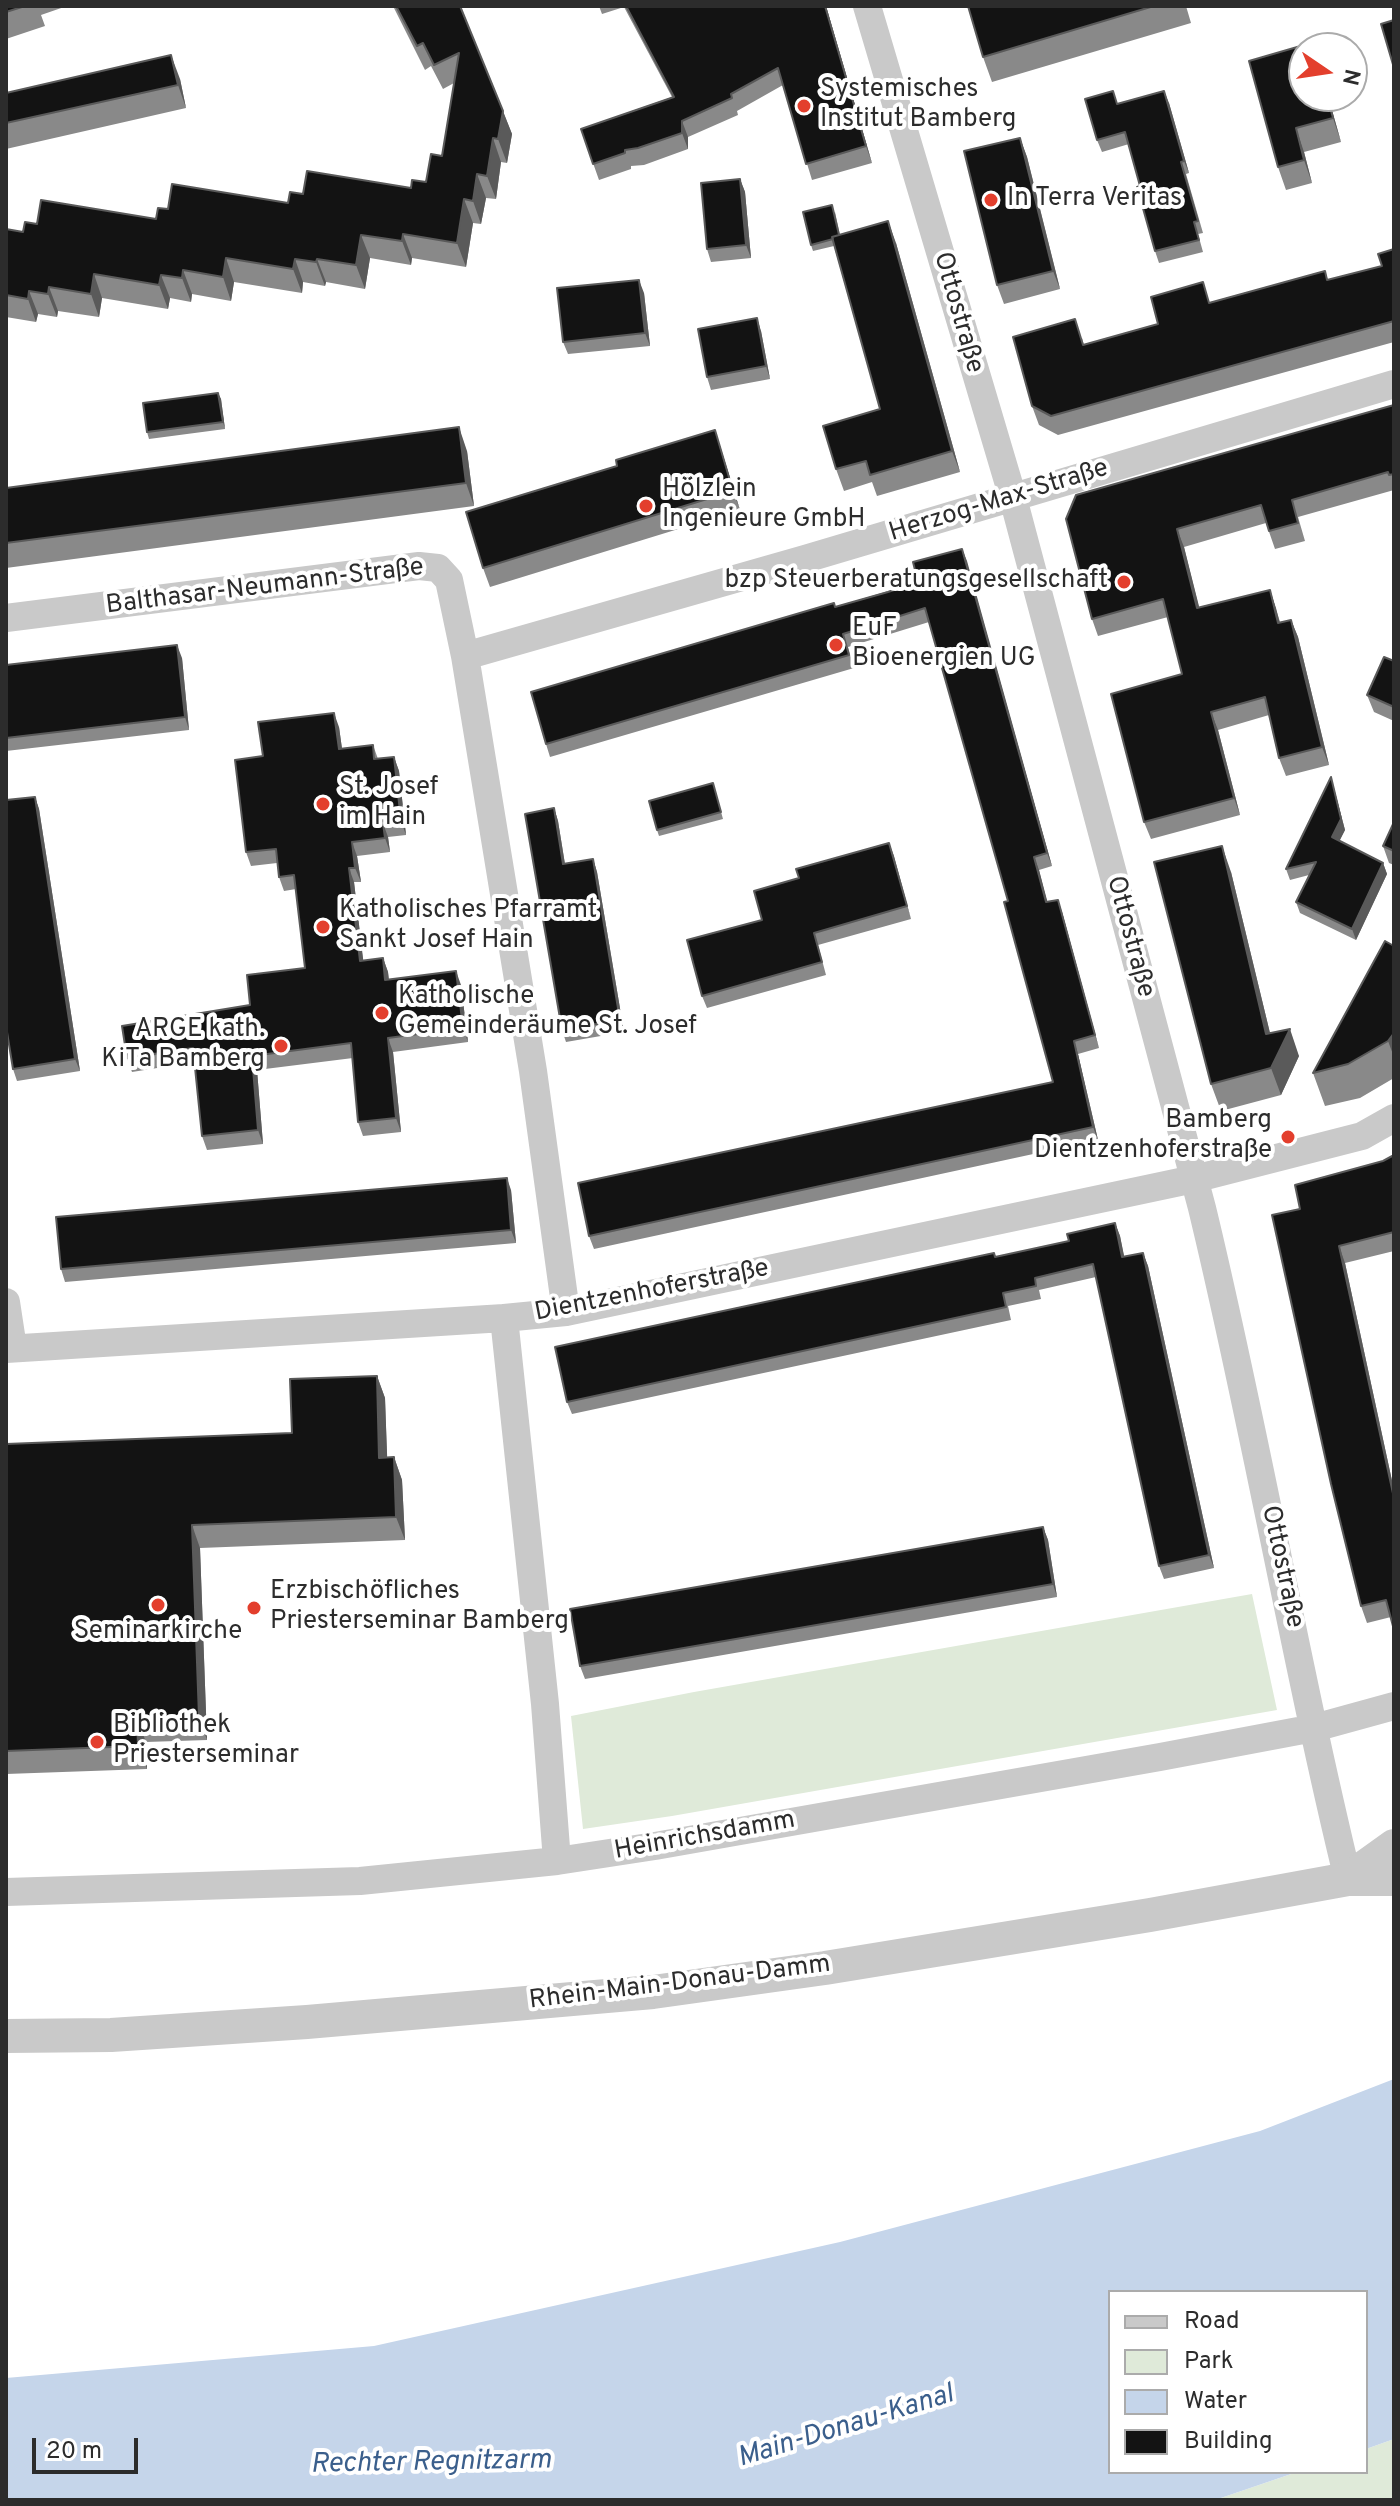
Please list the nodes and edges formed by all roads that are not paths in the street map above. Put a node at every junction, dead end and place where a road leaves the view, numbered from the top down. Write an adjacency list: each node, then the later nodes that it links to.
1 (867, 6): 3 (street, Ottostraße)
2 (1394, 384): 3 (street, Herzog-Max-Straße)
3 (1013, 498): 5 (street, Herzog-Max-Straße); 7 (street, Ottostraße)
4 (6, 618): 5 (street, Balthasar-Neumann-Straße)
5 (465, 656): 9 (street, Balthasar-Neumann-Straße)
6 (1394, 1118): 7 (street, Dientzenhoferstraße)
7 (1194, 1179): 9 (street, Dientzenhoferstraße); 13 (street, Ottostraße)
8 (6, 1302): 11 (street)
9 (566, 1312): 10 (street, Dientzenhoferstraße)
10 (504, 1318): 11 (street, Dientzenhoferstraße); 15 (street)
11 (9, 1348)
12 (1394, 1706): 13 (street, Heinrichsdamm)
13 (1314, 1728): 15 (street, Heinrichsdamm); 16 (street, Ottostraße)
14 (1394, 1846): 16 (street, Rhein-Main-Donau-Damm)
15 (557, 1861): 18 (street, Heinrichsdamm)
16 (1348, 1879): 17 (street, Rhein-Main-Donau-Damm); 19 (street, Rhein-Main-Donau-Damm)
17 (1394, 1879)
18 (6, 1892)
19 (6, 2036)

